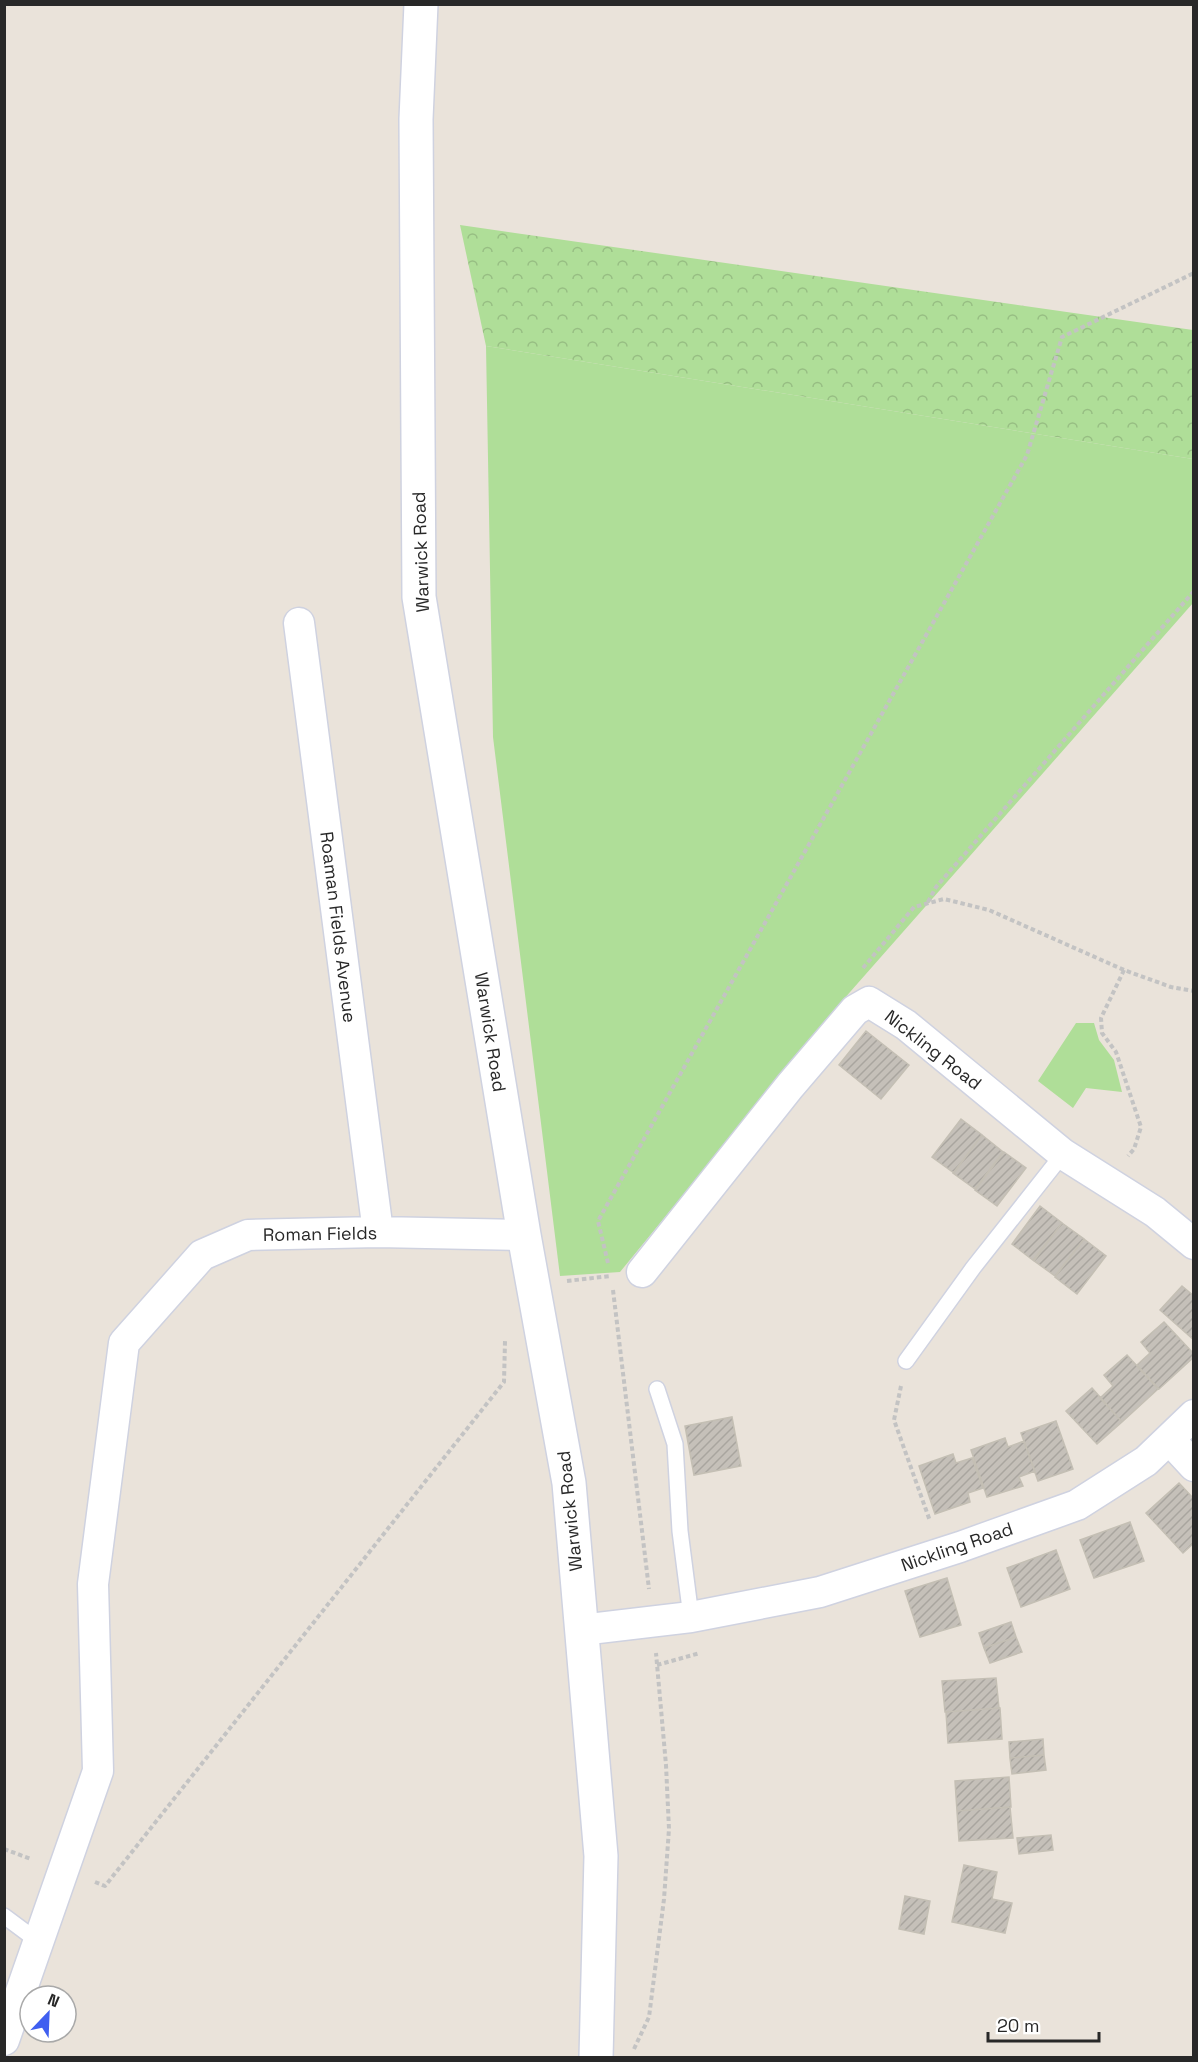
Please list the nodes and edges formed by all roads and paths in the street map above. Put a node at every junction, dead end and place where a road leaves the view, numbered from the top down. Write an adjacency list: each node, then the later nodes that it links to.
1 (421, 4): 12 (main road, Warwick Road)
2 (1194, 273): 14 (path)
3 (1194, 591): 5 (path)
4 (299, 622): 11 (street, Roaman Fields Avenue)
5 (927, 903): 6 (path); 7 (path)
6 (861, 970)
7 (1124, 970): 8 (path); 10 (path)
8 (1194, 991)
9 (1063, 1154): 10 (street, Nickling Road); 15 (street, Nickling Road); 18 (lane)
10 (1108, 1183): 13 (street, Nickling Road)
11 (378, 1232): 12 (street, Roman Fields); 28 (street, Roman Fields)
12 (524, 1234): 16 (main road, Warwick Road)
13 (1194, 1244)
14 (608, 1264)
15 (642, 1272)
16 (534, 1285): 25 (path); 26 (main road, Warwick Road)
17 (505, 1333): 28 (path)
18 (906, 1361): 23 (path)
19 (657, 1389): 24 (lane)
20 (1194, 1416): 21 (street, Nickling Road)
21 (1168, 1439): 22 (street); 23 (street, Nickling Road)
22 (1194, 1466)
23 (941, 1553): 24 (street, Nickling Road)
24 (691, 1617): 25 (street, Nickling Road)
25 (653, 1622): 26 (street, Nickling Road); 33 (path)
26 (581, 1630): 32 (main road, Warwick Road)
27 (4, 1849): 28 (path)
28 (63, 1871): 30 (street)
29 (4, 1916): 30 (lane)
30 (39, 1942): 31 (street)
31 (4, 2040)
32 (596, 2058)
33 (630, 2058)

